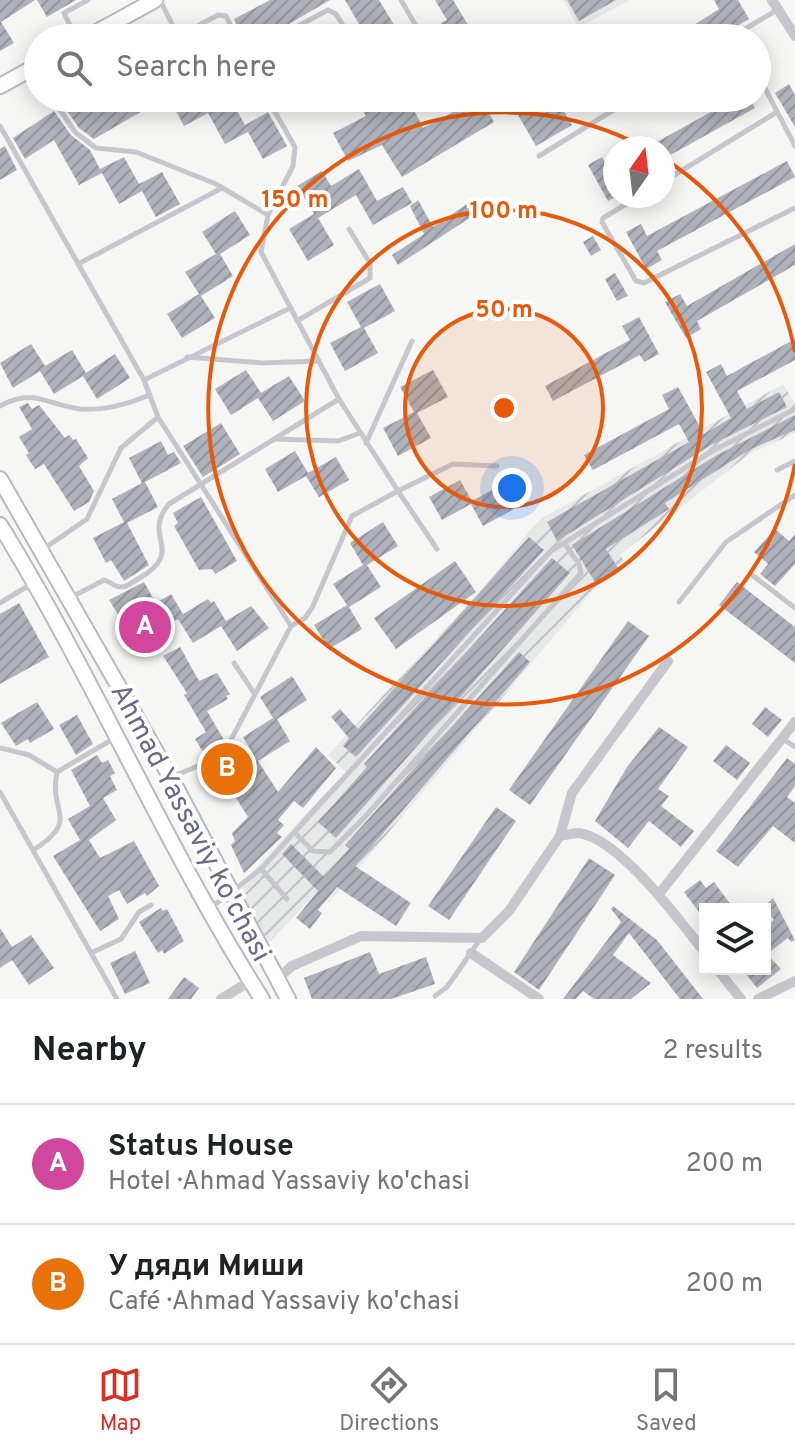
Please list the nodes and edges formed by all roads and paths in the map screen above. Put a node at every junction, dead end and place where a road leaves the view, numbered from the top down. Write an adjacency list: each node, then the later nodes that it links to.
1 (88, 0): 6 (lane)
2 (158, 0): 5 (main road); 8 (lane)
3 (401, 0): 13 (lane)
4 (775, 4): 14 (lane); 15 (street)
5 (115, 22): 7 (main road)
6 (69, 24)
7 (111, 24)
8 (172, 24)
9 (202, 24): 10 (lane)
10 (230, 24)
11 (302, 24): 12 (lane)
12 (342, 24)
13 (415, 24)
14 (751, 24)
15 (795, 36)
16 (24, 75): 17 (main road)
17 (0, 86)
18 (771, 100): 22 (lane)
19 (61, 112): 27 (lane)
20 (275, 112): 30 (lane)
21 (610, 112): 25 (lane)
22 (777, 112): 24 (lane); 26 (lane)
23 (0, 126): 32 (lane)
24 (795, 146)
25 (539, 156)
26 (675, 175)
27 (222, 188): 30 (lane); 32 (lane)
28 (620, 208): 29 (lane)
29 (795, 208)
30 (268, 215): 33 (lane)
31 (349, 229): 34 (lane)
32 (78, 264): 38 (lane)
33 (288, 309): 34 (lane); 36 (lane)
34 (297, 321): 37 (lane)
35 (412, 341): 46 (lane)
36 (186, 357): 37 (lane); 38 (lane)
37 (318, 361): 40 (lane)
38 (144, 380): 39 (lane)
39 (149, 395): 41 (lane); 43 (lane)
40 (339, 399): 44 (lane); 45 (lane)
41 (0, 406)
42 (795, 409): 55 (lane)
43 (158, 417): 51 (lane); 57 (lane)
44 (360, 433): 45 (lane); 46 (lane)
45 (274, 439): 51 (lane)
46 (366, 443): 52 (lane)
47 (795, 461): 49 (lane)
48 (497, 466): 52 (lane)
49 (777, 470)
50 (0, 479): 57 (main road, Ahmad Yassaviy ko'chasi)
51 (202, 483): 60 (lane); 64 (lane)
52 (398, 491): 56 (lane); 64 (lane)
53 (795, 495): 61 (lane)
54 (0, 525): 59 (main road, Ahmad Yassaviy ko'chasi)
55 (564, 543): 76 (lane); 76 (lane)
56 (437, 549)
57 (42, 550): 60 (main road, Ahmad Yassaviy ko'chasi)
58 (752, 575): 63 (lane)
59 (35, 582): 62 (lane); 69 (main road, Ahmad Yassaviy ko'chasi)
60 (69, 599): 74 (main road, Ahmad Yassaviy ko'chasi)
61 (679, 602)
62 (0, 603)
63 (795, 608)
64 (291, 626): 67 (lane)
65 (668, 661): 77 (street)
66 (234, 663): 67 (lane)
67 (254, 693): 74 (lane)
68 (795, 722): 70 (street)
69 (118, 736): 73 (lane); 84 (main road, Ahmad Yassaviy ko'chasi)
70 (782, 739): 71 (lane); 81 (street)
71 (795, 747)
72 (0, 748): 73 (lane)
73 (57, 772): 78 (lane)
74 (171, 778): 80 (main road, Ahmad Yassaviy ko'chasi)
75 (0, 792): 78 (lane)
76 (295, 833): 79 (lane)
77 (560, 836): 81 (street); 85 (street)
78 (35, 849): 87 (lane)
79 (261, 869): 80 (lane); 82 (lane)
80 (231, 894): 84 (lane); 90 (main road, Ahmad Yassaviy ko'chasi)
81 (659, 894): 86 (street)
82 (287, 899)
83 (151, 905): 87 (lane)
84 (209, 909): 91 (main road, Ahmad Yassaviy ko'chasi)
85 (482, 938): 88 (lane); 90 (street)
86 (699, 945)
87 (93, 952): 94 (lane)
88 (471, 953): 93 (lane); 98 (street)
89 (722, 975): 99 (street)
90 (277, 979): 97 (main road, Ahmad Yassaviy ko'chasi)
91 (250, 981): 95 (street); 96 (main road, Ahmad Yassaviy ko'chasi)
92 (795, 981): 100 (street)
93 (435, 996)
94 (117, 999)
95 (221, 999)
96 (262, 999)
97 (288, 999)
98 (539, 999)
99 (741, 999)
100 (758, 999)

